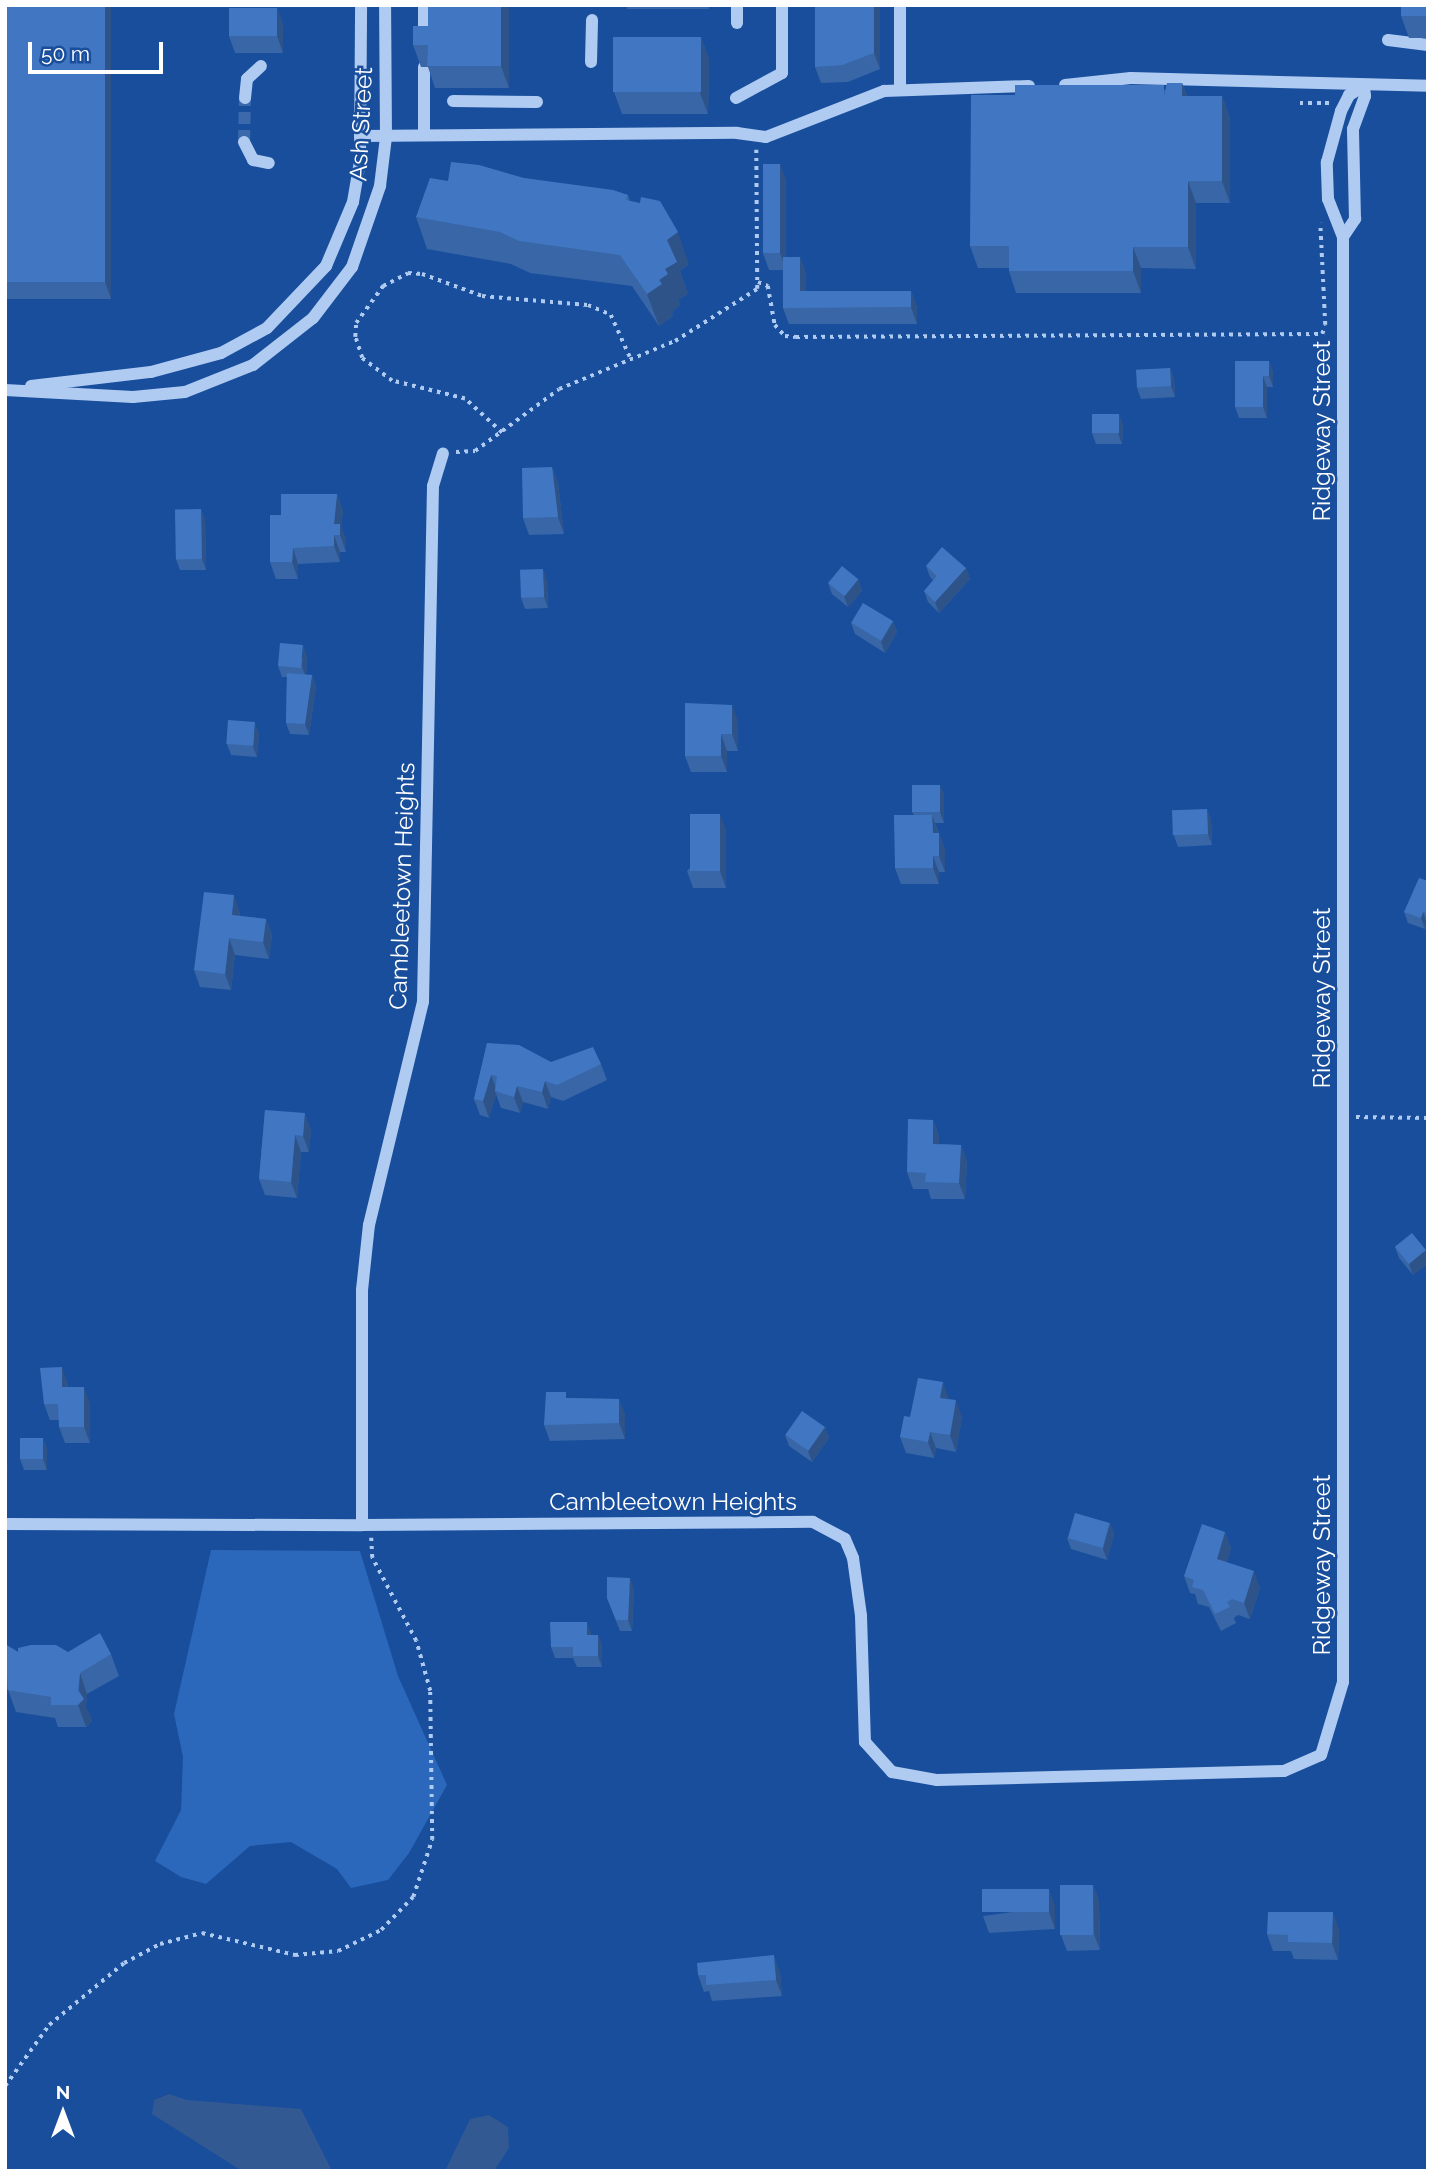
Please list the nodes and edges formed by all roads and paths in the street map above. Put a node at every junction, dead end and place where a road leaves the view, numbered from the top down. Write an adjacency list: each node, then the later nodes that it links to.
1 (361, 5): 25 (street, Ash Street)
2 (385, 5): 26 (street, Ash Street)
3 (424, 5): 11 (street)
4 (737, 5): 8 (street)
5 (782, 5): 18 (street)
6 (900, 5): 17 (street)
7 (592, 20): 12 (street)
8 (737, 23)
9 (1388, 40): 10 (street)
10 (1428, 45)
11 (424, 48)
12 (591, 62)
13 (261, 66): 19 (street)
14 (424, 67): 24 (street)
15 (1364, 86): 16 (street); 17 (street); 31 (street, Ridgeway Street); 31 (street, Ridgeway Street)
16 (1428, 86)
17 (900, 88): 24 (street)
18 (736, 98)
19 (244, 99)
20 (453, 101): 21 (street)
21 (537, 102)
22 (1331, 103): 23 (path)
23 (1327, 110)
24 (424, 135): 26 (street)
25 (360, 136): 26 (street); 34 (street, Ash Street)
26 (386, 136): 34 (street, Ash Street)
27 (244, 142): 29 (street)
28 (756, 152): 32 (path)
29 (269, 163)
30 (1318, 214): 32 (path)
31 (1343, 237): 37 (street, Ridgeway Street)
32 (758, 282): 33 (path)
33 (630, 357): 35 (path); 35 (path)
34 (5, 390)
35 (502, 433): 36 (path)
36 (443, 453): 40 (street, Cambleetown Heights)
37 (1343, 1115): 38 (path); 41 (street, Ridgeway Street)
38 (1428, 1118)
39 (5, 1524): 40 (street, Cambleetown Heights)
40 (367, 1525): 41 (street, Cambleetown Heights); 42 (path)
41 (1321, 1755)
42 (5, 2086)

